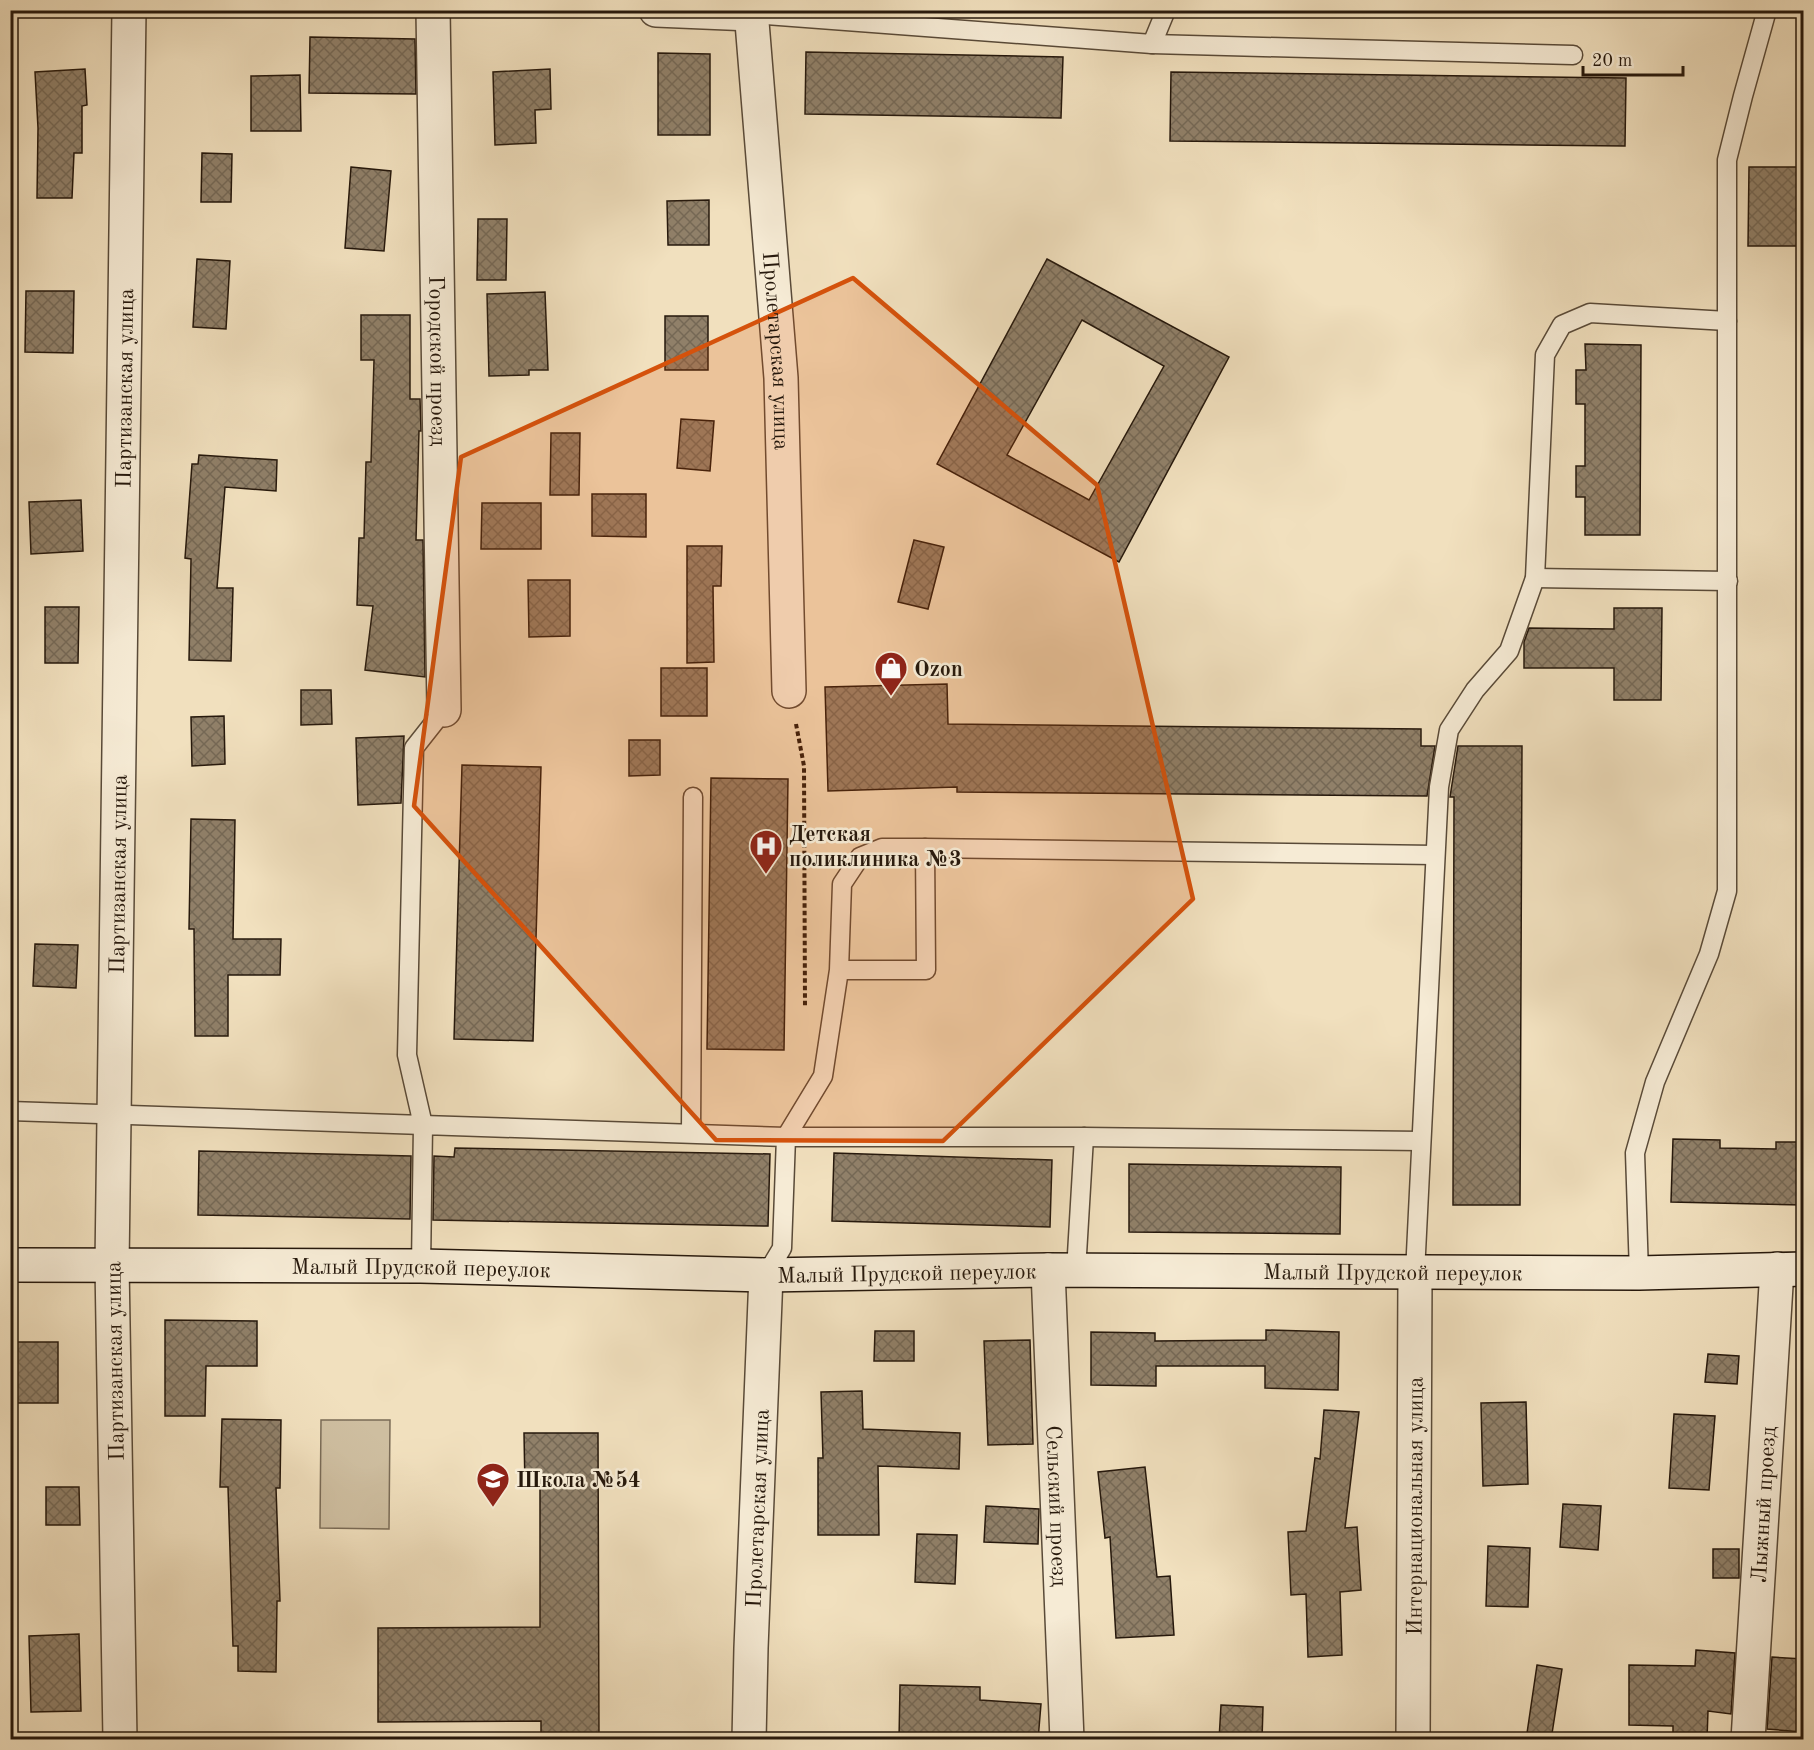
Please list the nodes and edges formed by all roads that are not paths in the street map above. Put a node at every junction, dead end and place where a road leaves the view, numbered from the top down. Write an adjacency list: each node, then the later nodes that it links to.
1 (129, 10): 19 (street, Партизанская улица)
2 (432, 10): 13 (street, Городской проезд)
3 (656, 10): 6 (street)
4 (1167, 10): 7 (lane)
5 (1767, 10): 9 (lane)
6 (751, 12): 7 (lane); 12 (street, Пролетарская улица)
7 (1152, 44): 8 (lane)
8 (1573, 55)
9 (1727, 321): 10 (lane); 11 (lane)
10 (1535, 578): 11 (lane); 16 (lane)
11 (1728, 581): 31 (lane)
12 (789, 691)
13 (444, 710): 20 (lane)
14 (693, 796): 21 (lane)
15 (925, 848): 16 (lane); 17 (lane); 17 (lane)
16 (1435, 855): 24 (lane)
17 (839, 970): 22 (lane)
18 (10, 1111): 19 (lane)
19 (114, 1115): 20 (lane); 26 (street, Партизанская улица)
20 (423, 1125): 21 (lane); 27 (lane)
21 (691, 1133): 22 (lane)
22 (786, 1137): 23 (lane); 32 (lane)
23 (1084, 1137): 24 (lane); 29 (lane)
24 (1422, 1141): 30 (lane)
25 (10, 1265): 26 (street, Малый Прудской переулок)
26 (112, 1265): 27 (street, Малый Прудской переулок); 33 (street, Партизанская улица)
27 (421, 1266): 32 (street, Малый Прудской переулок)
28 (1790, 1269): 31 (street, Малый Прудской переулок); 37 (street, Лыжный проезд)
29 (1062, 1271): 30 (street, Малый Прудской переулок); 32 (street, Малый Прудской переулок); 35 (street, Сельский проезд)
30 (1415, 1273): 31 (street, Малый Прудской переулок); 36 (street, Интернациональная улица)
31 (1639, 1273)
32 (766, 1275): 34 (street, Пролетарская улица)
33 (120, 1740)
34 (749, 1740)
35 (1066, 1740)
36 (1413, 1740)
37 (1748, 1740)

